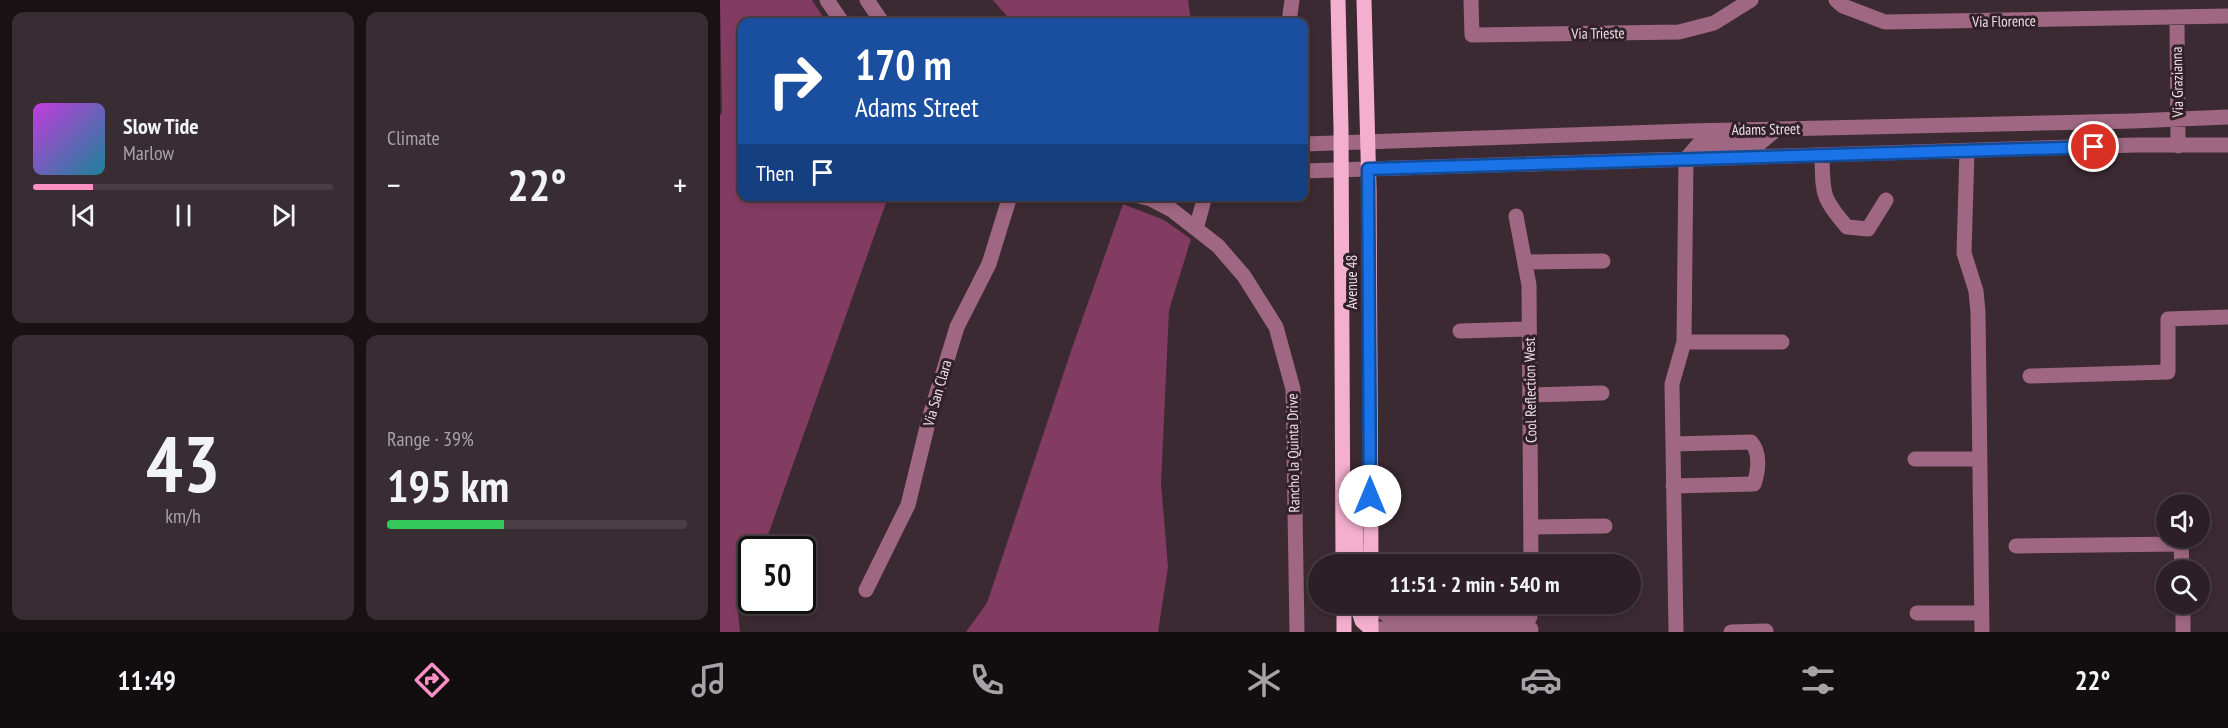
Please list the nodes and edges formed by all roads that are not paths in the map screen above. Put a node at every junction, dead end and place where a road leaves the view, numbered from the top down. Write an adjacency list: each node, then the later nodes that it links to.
1 (827, 0): 11 (street)
2 (867, 0): 12 (street)
3 (1293, 0): 13 (street)
4 (1338, 0): 18 (main road, Avenue 48)
5 (1364, 0): 17 (main road, Avenue 48)
6 (1471, 0): 7 (street, Via Trieste)
7 (1751, 0)
8 (1836, 0): 10 (street, Via Florence)
9 (2228, 16): 10 (street, Via Florence)
10 (2177, 17): 15 (street, Via Grazianna)
11 (839, 18)
12 (879, 18)
13 (1290, 18)
14 (2228, 117): 15 (street, Adams Street)
15 (2178, 118): 16 (street, Adams Street); 21 (street, Via Grazianna)
16 (1777, 129): 17 (street, Adams Street); 24 (street)
17 (1368, 142): 18 (street, Adams Street); 25 (main road, Avenue 48)
18 (1341, 143): 19 (street, Adams Street); 26 (main road, Avenue 48)
19 (1308, 144)
20 (2228, 145): 21 (street, Adams Street)
21 (2178, 146): 22 (street, Adams Street)
22 (1967, 151): 23 (street, Adams Street); 46 (street)
23 (1822, 155): 24 (street, Adams Street); 28 (street)
24 (1686, 159): 25 (street, Adams Street); 39 (street)
25 (1368, 169): 26 (street, Adams Street); 54 (main road, Avenue 48)
26 (1341, 170): 27 (street, Adams Street); 47 (main road, Avenue 48)
27 (1308, 171)
28 (1886, 200)
29 (1008, 201): 57 (street, Via San Clara)
30 (1204, 201): 33 (street)
31 (1174, 203): 33 (street, Rancho la Quinta Drive)
32 (1516, 216): 35 (street, Cool Reflection West)
33 (1196, 229): 68 (street, Rancho la Quinta Drive)
34 (1603, 261): 35 (street)
35 (1525, 262): 37 (street, Cool Reflection West)
36 (2228, 317): 41 (street)
37 (1529, 329): 38 (street); 43 (street, Cool Reflection West)
38 (1460, 331)
39 (1684, 342): 40 (street); 44 (street)
40 (1782, 342)
41 (2030, 376)
42 (1602, 393): 43 (street)
43 (1530, 395): 50 (street, Cool Reflection West)
44 (1672, 444): 48 (street); 48 (street)
45 (1915, 459): 46 (street)
46 (1980, 459): 59 (street)
47 (1343, 465): 52 (main road, Avenue 48); 53 (main road)
48 (1673, 486): 70 (street)
49 (1605, 526): 50 (street)
50 (1531, 527): 55 (street, Cool Reflection West)
51 (2016, 546): 56 (street)
52 (1343, 554)
53 (1356, 554)
54 (1371, 554)
55 (1531, 554)
56 (2182, 560)
57 (866, 590)
58 (1917, 613): 59 (street)
59 (1982, 613): 72 (street)
60 (1344, 614): 69 (main road)
61 (1359, 614): 66 (main road)
62 (1372, 614): 66 (main road)
63 (1386, 614): 65 (street)
64 (2183, 614): 73 (street)
65 (1531, 620): 66 (street)
66 (1371, 630)
67 (1766, 631): 71 (street)
68 (1297, 632)
69 (1344, 632)
70 (1676, 632)
71 (1731, 632)
72 (1982, 632)
73 (2183, 632)

